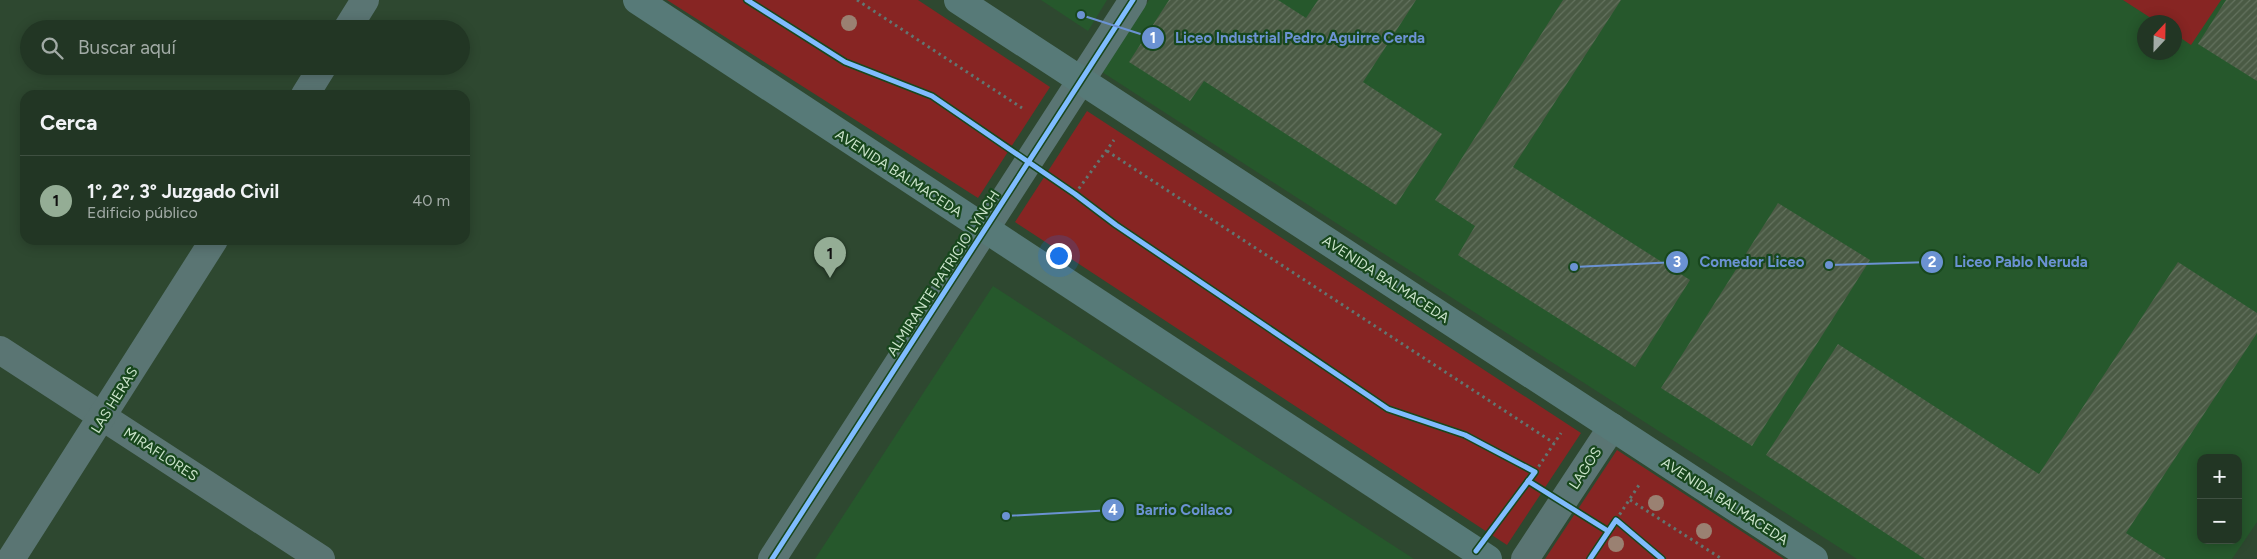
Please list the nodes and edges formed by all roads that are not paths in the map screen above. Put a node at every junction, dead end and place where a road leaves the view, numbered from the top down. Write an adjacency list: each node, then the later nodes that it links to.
1 (365, 0): 5 (street)
2 (637, 0): 9 (main road, AVENIDA BALMACEDA)
3 (958, 0): 7 (main road, AVENIDA BALMACEDA)
4 (1133, 0): 7 (street, ALMIRANTE PATRICIO LYNCH)
5 (353, 20)
6 (317, 75): 8 (street)
7 (1080, 80): 9 (street, ALMIRANTE PATRICIO LYNCH); 13 (main road, AVENIDA BALMACEDA)
8 (308, 90)
9 (985, 230): 16 (street, ALMIRANTE PATRICIO LYNCH); 17 (main road, AVENIDA BALMACEDA)
10 (211, 245): 12 (street, LAS HERAS)
11 (0, 350): 12 (street, MIRAFLORES)
12 (104, 417): 14 (street, LAS HERAS); 15 (street, MIRAFLORES)
13 (1612, 427): 18 (street, LAGOS); 19 (main road, AVENIDA BALMACEDA)
14 (11, 559)
15 (321, 559)
16 (772, 559)
17 (1488, 559)
18 (1525, 559)
19 (1814, 559)

